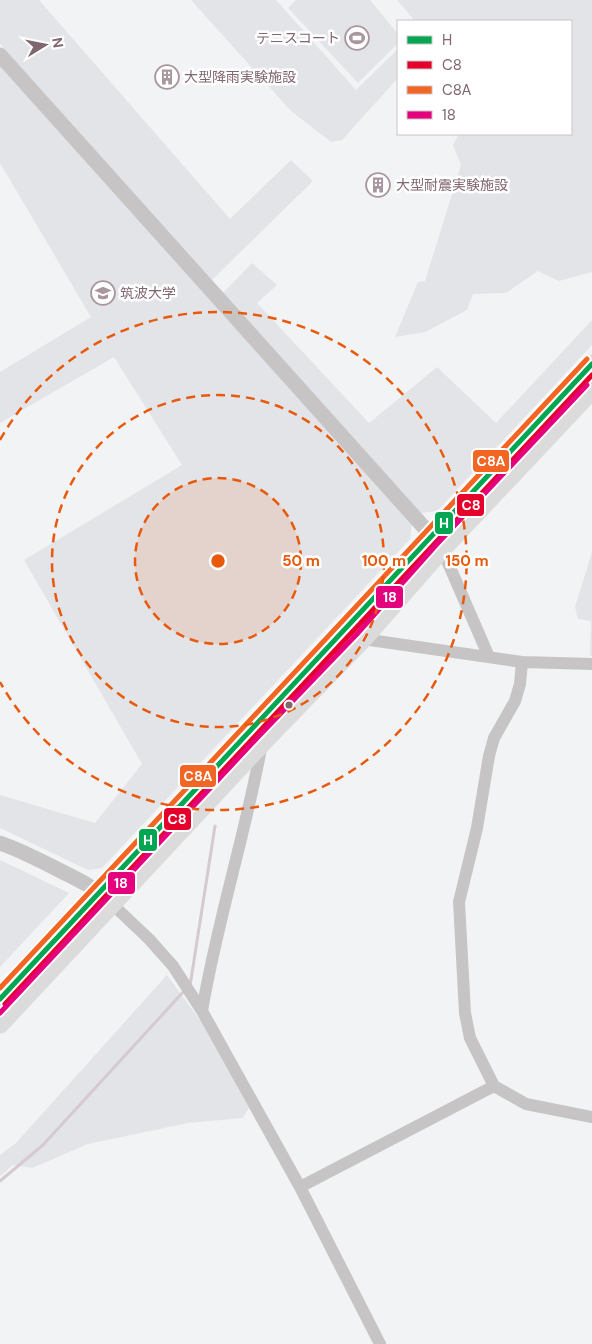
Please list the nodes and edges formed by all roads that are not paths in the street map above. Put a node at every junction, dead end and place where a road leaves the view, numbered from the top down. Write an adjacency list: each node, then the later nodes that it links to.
1 (0, 54): 4 (street)
2 (592, 364): 4 (main road)
3 (592, 390): 4 (main road)
4 (437, 542): 5 (main road); 6 (street); 12 (main road)
5 (363, 638): 6 (street); 10 (main road)
6 (488, 657): 7 (street)
7 (522, 662): 8 (street); 16 (street)
8 (588, 664): 9 (street)
9 (592, 676)
10 (262, 742): 12 (main road); 14 (street)
11 (0, 843): 12 (street)
12 (106, 898): 13 (main road); 14 (street); 15 (main road)
13 (0, 999)
14 (202, 1011): 18 (street)
15 (0, 1024)
16 (494, 1086): 17 (street); 18 (street)
17 (592, 1117)
18 (300, 1187): 19 (street)
19 (380, 1344)

